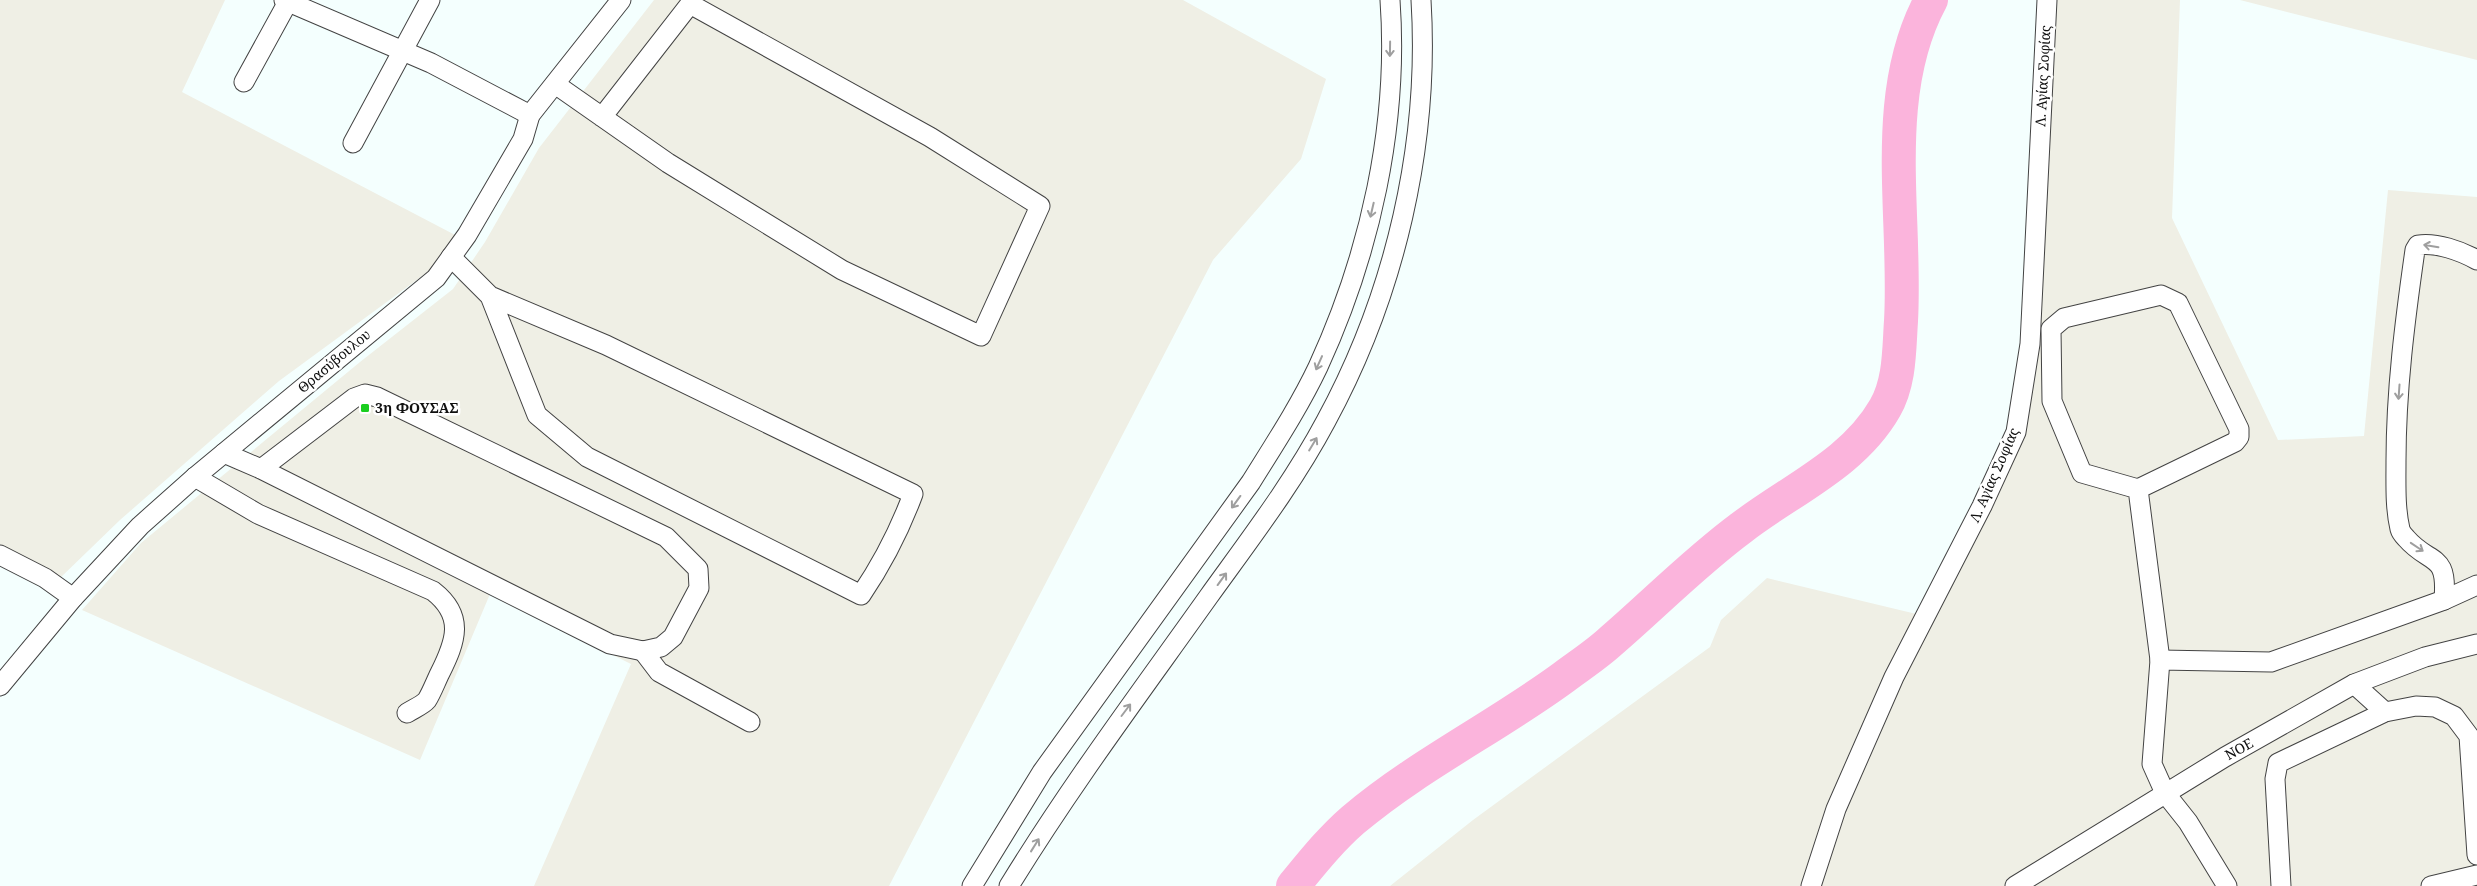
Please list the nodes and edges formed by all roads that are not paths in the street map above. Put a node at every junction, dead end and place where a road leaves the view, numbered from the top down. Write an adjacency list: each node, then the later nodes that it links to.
1 (430, 0): 7 (street)
2 (621, 0): 9 (street, Θρασύβουλου)
3 (1390, 0): 35 (street, one-way to 35)
4 (1421, 0): 36 (street, one-way to 4)
5 (2047, 0): 37 (street, Λ. Αγίας Σοφίας)
6 (287, 1): 7 (street); 8 (street)
7 (403, 50): 10 (street); 12 (street)
8 (244, 82)
9 (555, 84): 10 (street, Θρασύβουλου); 11 (street)
10 (530, 115): 13 (street, Θρασύβουλου)
11 (602, 117): 11 (street)
12 (353, 142)
13 (451, 257): 15 (street); 16 (street, Θρασύβουλου)
14 (2477, 260): 23 (street, one-way to 23)
15 (490, 296): 15 (street)
16 (224, 453): 17 (street); 18 (street, Θρασύβουλου)
17 (261, 469): 25 (street); 25 (street)
18 (195, 477): 22 (street, Θρασύβουλου); 30 (street)
19 (2138, 489): 19 (street); 26 (street)
20 (0, 554): 22 (street)
21 (2477, 585): 23 (street)
22 (73, 598): 28 (street, Θρασύβουλου)
23 (2444, 600): 26 (street)
24 (2477, 644): 27 (street, NOE)
25 (643, 651): 31 (street)
26 (2160, 660): 32 (street)
27 (2354, 684): 29 (street); 32 (street, NOE)
28 (0, 686)
29 (2385, 712): 33 (street); 40 (street)
30 (407, 713)
31 (750, 722)
32 (2165, 794): 38 (street, NOE); 39 (street)
33 (2477, 855)
34 (2477, 875): 41 (street)
35 (972, 886)
36 (1009, 886)
37 (1811, 886)
38 (2015, 886)
39 (2227, 886)
40 (2281, 886)
41 (2431, 886)

